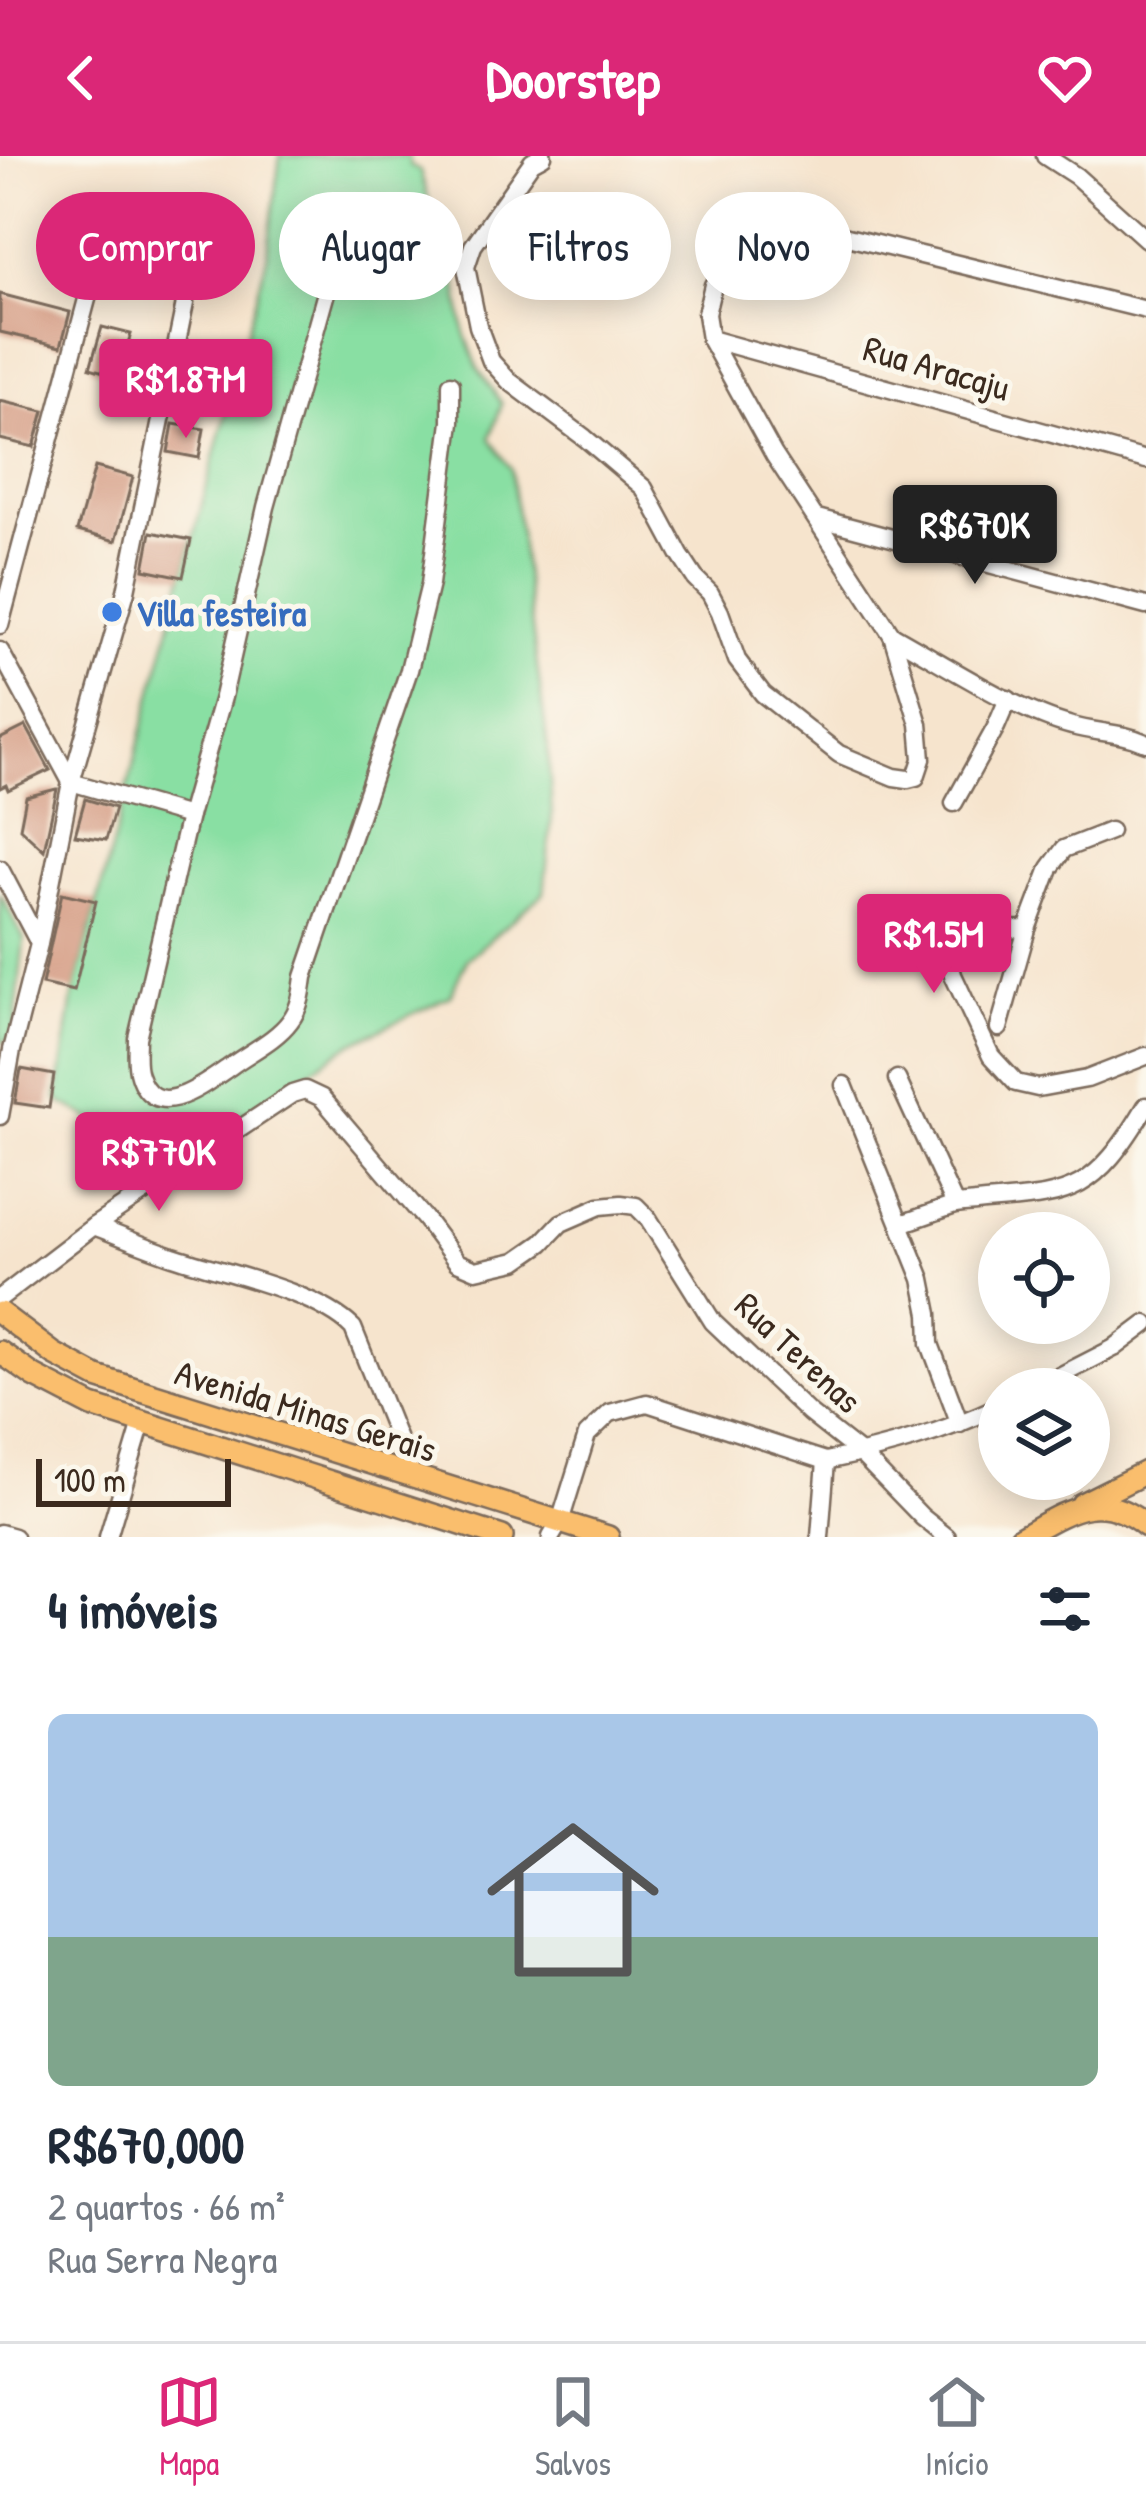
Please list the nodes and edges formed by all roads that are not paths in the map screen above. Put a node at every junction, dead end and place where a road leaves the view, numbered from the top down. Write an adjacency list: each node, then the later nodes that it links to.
1 (543, 156): 12 (street)
2 (1045, 156): 3 (street)
3 (1146, 239)
4 (324, 300): 18 (street)
5 (1146, 310): 6 (street)
6 (710, 338): 8 (street, Rua Aracaju); 9 (street)
7 (452, 384): 18 (street)
8 (1146, 460)
9 (817, 518): 10 (street); 12 (street)
10 (1146, 604)
11 (0, 625): 16 (street)
12 (892, 635): 14 (street)
13 (0, 651): 16 (street)
14 (1008, 699): 15 (street); 17 (street)
15 (1146, 743)
16 (71, 782): 18 (street); 22 (street)
17 (953, 802)
18 (189, 816)
19 (1110, 831): 21 (street)
20 (0, 869): 22 (street)
21 (1027, 929): 23 (street); 25 (street)
22 (40, 944): 24 (street)
23 (999, 1028)
24 (6, 1050): 26 (street)
25 (1146, 1056)
26 (3, 1078): 30 (street)
27 (897, 1079): 31 (street)
28 (844, 1084): 32 (street)
29 (1146, 1106): 31 (street)
30 (0, 1116)
31 (955, 1205): 32 (street)
32 (901, 1224): 41 (street)
33 (94, 1226): 34 (street); 42 (street, Rua Terenas); 45 (street)
34 (0, 1298)
35 (0, 1313): 45 (main road, Avenida Minas Gerais)
36 (1146, 1324): 38 (street)
37 (0, 1352): 40 (main road, Avenida Minas Gerais)
38 (1075, 1368)
39 (978, 1416): 41 (street)
40 (142, 1423): 51 (street); 52 (main road, Avenida Minas Gerais)
41 (960, 1424): 42 (street)
42 (861, 1454): 43 (street); 55 (street, Rua Terenas)
43 (826, 1461): 48 (street); 54 (street)
44 (1146, 1472): 46 (main road)
45 (413, 1477): 48 (main road, Avenida Minas Gerais)
46 (1073, 1508): 47 (main road); 56 (main road)
47 (1146, 1526)
48 (555, 1530): 53 (main road, Avenida Minas Gerais)
49 (0, 1533): 50 (street)
50 (14, 1537)
51 (108, 1537)
52 (502, 1537)
53 (608, 1537)
54 (820, 1537)
55 (947, 1537)
56 (1021, 1537)

